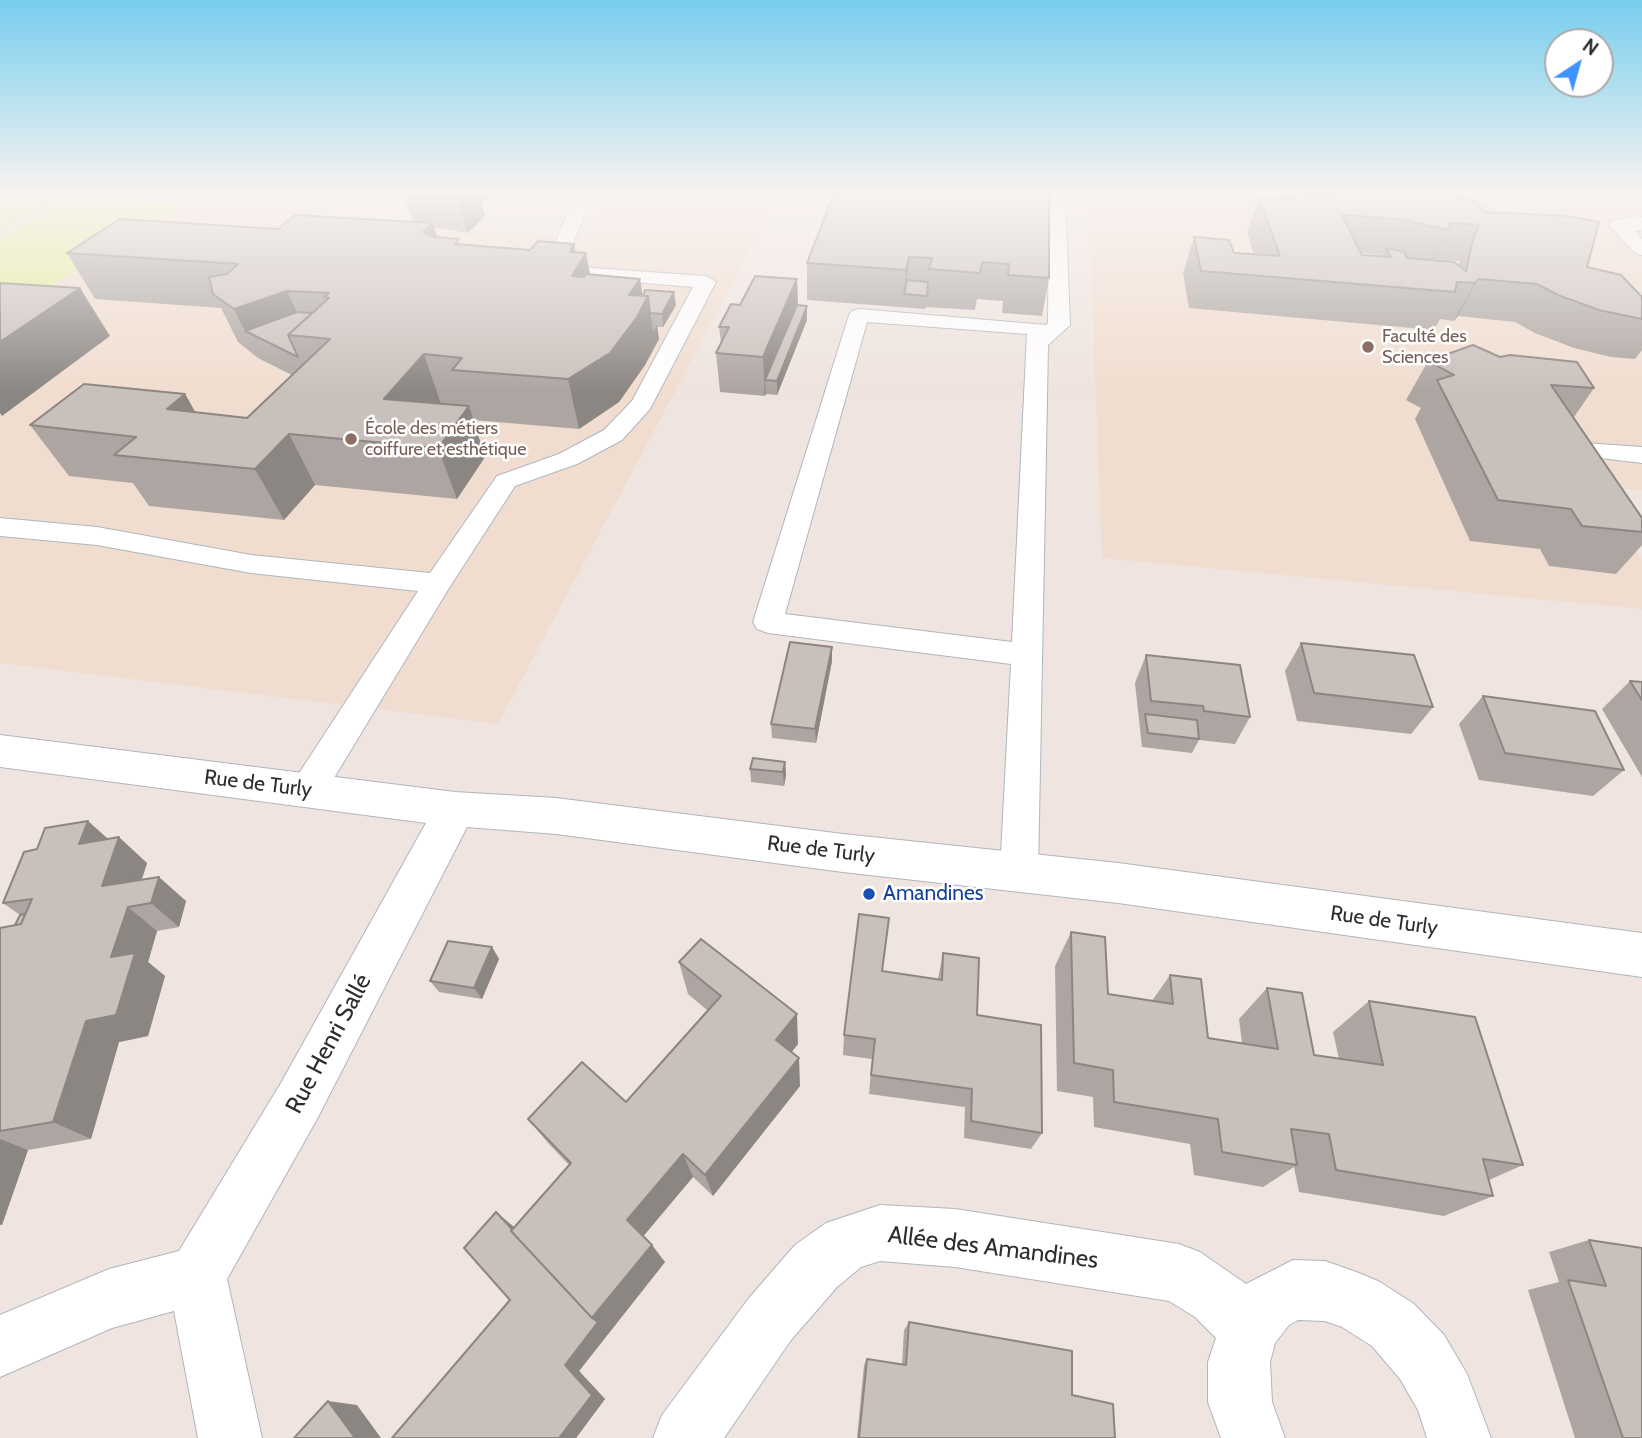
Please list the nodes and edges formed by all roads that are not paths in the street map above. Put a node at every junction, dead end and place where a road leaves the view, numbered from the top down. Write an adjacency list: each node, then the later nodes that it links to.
1 (558, 258): 4 (lane)
2 (1058, 258): 5 (lane)
3 (527, 268): 4 (lane)
4 (553, 270): 9 (lane)
5 (1037, 343): 10 (lane); 10 (lane)
6 (1585, 450): 7 (lane)
7 (1642, 455)
8 (0, 527): 9 (lane)
9 (438, 583): 12 (lane)
10 (1026, 655): 14 (lane)
11 (0, 751): 12 (street, Rue de Turly)
12 (307, 791): 13 (street, Rue de Turly)
13 (455, 809): 14 (street, Rue de Turly); 16 (street, Rue Henri Sallé)
14 (1019, 873): 15 (street, Rue de Turly)
15 (1642, 955)
16 (197, 1275): 18 (street); 19 (street)
17 (1249, 1328): 20 (street, Allée des Amandines); 21 (street); 22 (street)
18 (0, 1346)
19 (230, 1438)
20 (685, 1438)
21 (1252, 1438)
22 (1459, 1438)

